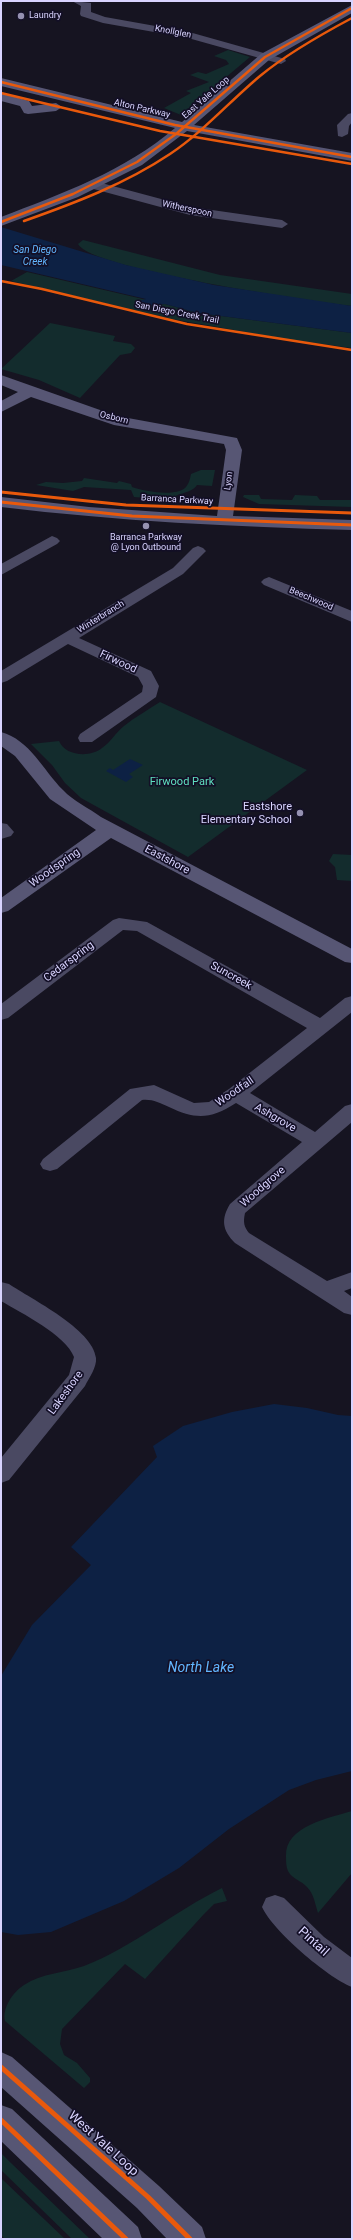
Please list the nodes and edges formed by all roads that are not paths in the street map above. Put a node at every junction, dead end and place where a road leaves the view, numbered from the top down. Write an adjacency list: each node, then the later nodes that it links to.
1 (77, 1): 4 (street, Knollglen)
2 (352, 8): 4 (main road, East Yale Loop)
3 (352, 18): 5 (main road, East Yale Loop)
4 (265, 57): 5 (street, Knollglen); 11 (main road, East Yale Loop)
5 (281, 61): 11 (main road, East Yale Loop)
6 (1, 82): 11 (main road, Alton Parkway)
7 (1, 93): 9 (main road, Alton Parkway)
8 (1, 98): 9 (main road)
9 (56, 107): 11 (main road, Alton Parkway)
10 (352, 116): 12 (street)
11 (188, 132): 13 (main road, Alton Parkway); 14 (main road, Alton Parkway); 15 (main road, East Yale Loop); 16 (main road, East Yale Loop)
12 (342, 134)
13 (352, 157)
14 (352, 164)
15 (94, 185): 16 (street, Witherspoon); 18 (main road, East Yale Loop)
16 (109, 189): 17 (street, Witherspoon); 18 (main road, East Yale Loop)
17 (282, 224)
18 (3, 226)
19 (1, 380): 20 (main road, Osborn)
20 (32, 390): 21 (main road); 22 (main road, Osborn)
21 (1, 407)
22 (232, 441): 26 (main road, Lyon)
23 (1, 492): 26 (main road, Barranca Parkway)
24 (1, 502): 26 (main road, Barranca Parkway)
25 (352, 513): 26 (main road, Barranca Parkway)
26 (224, 516): 27 (main road, Barranca Parkway)
27 (352, 525)
28 (52, 541): 30 (street)
29 (198, 551): 35 (street, Winterbranch)
30 (2, 569)
31 (269, 582): 33 (street, Beechwood)
32 (352, 601): 33 (street)
33 (337, 610): 34 (street, Beechwood)
34 (352, 617)
35 (67, 638): 36 (street, Winterbranch); 38 (street, Firwood)
36 (1, 678)
37 (1, 738): 40 (main road, Eastshore)
38 (86, 738)
39 (1, 828): 41 (street)
40 (110, 829): 42 (main road, Woodspring); 44 (main road, Eastshore)
41 (1, 834)
42 (1, 907)
43 (141, 926): 46 (street, Cedarspring); 47 (street, Suncreek)
44 (352, 956)
45 (352, 1002): 47 (street, Woodfall)
46 (1, 1014)
47 (321, 1027): 48 (street, Woodfall)
48 (236, 1094): 50 (street, Ashgrove); 51 (street, Woodfall)
49 (352, 1111): 50 (street, Woodgrove)
50 (315, 1141): 54 (street, Woodgrove)
51 (50, 1164)
52 (352, 1280): 54 (street)
53 (1, 1290): 56 (street, Lakeshore)
54 (325, 1290): 55 (street, Woodgrove)
55 (352, 1307)
56 (1, 1474)
57 (276, 1907): 58 (street, Pintail)
58 (352, 1974)
59 (1, 2067): 62 (main road, West Yale Loop)
60 (1, 2120): 61 (main road)
61 (126, 2239)
62 (190, 2239)

